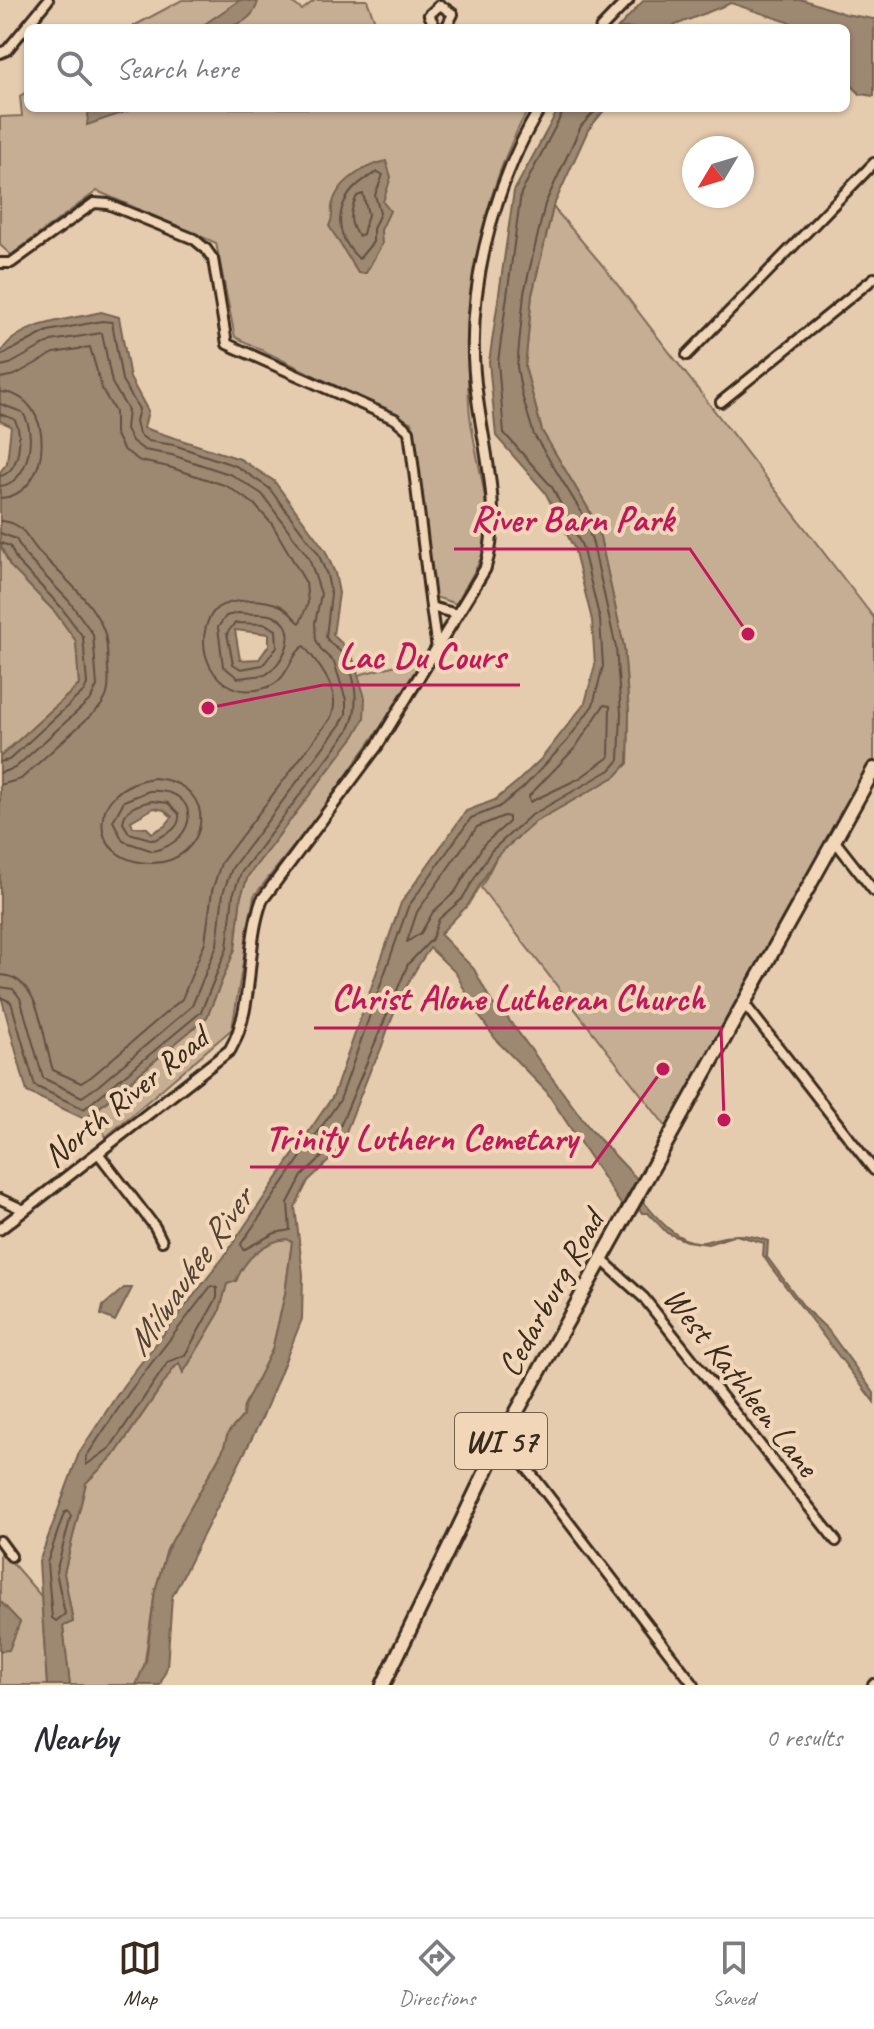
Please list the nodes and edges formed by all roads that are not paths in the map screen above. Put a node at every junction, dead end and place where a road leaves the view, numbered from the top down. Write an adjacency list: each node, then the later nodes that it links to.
1 (48, 0): 3 (street)
2 (628, 0): 6 (street)
3 (28, 24)
4 (434, 24): 5 (street)
5 (449, 24)
6 (605, 24)
7 (24, 29): 8 (street)
8 (0, 53)
9 (538, 112): 16 (street, North River Road)
10 (874, 163): 13 (street)
11 (0, 263): 15 (street)
12 (874, 278): 14 (street)
13 (687, 355)
14 (721, 402)
15 (431, 607): 16 (street); 17 (street)
16 (457, 614): 17 (street, North River Road)
17 (437, 649): 22 (street, North River Road)
18 (874, 769): 19 (main road, Cedarburg Road / WI 57)
19 (834, 840): 20 (street); 21 (main road, Cedarburg Road / WI 57)
20 (874, 891)
21 (743, 1001): 23 (street); 28 (main road, Cedarburg Road / WI 57)
22 (98, 1153): 25 (street, North River Road); 27 (street)
23 (874, 1170)
24 (0, 1199): 25 (street)
25 (24, 1210): 26 (street, North River Road)
26 (0, 1229)
27 (162, 1241)
28 (601, 1259): 29 (main road, Cedarburg Road / WI 57); 31 (street, West Kathleen Lane)
29 (503, 1437): 33 (main road, Cedarburg Road / WI 57); 34 (street)
30 (0, 1541): 32 (street)
31 (836, 1541)
32 (11, 1556)
33 (383, 1685)
34 (694, 1685)

